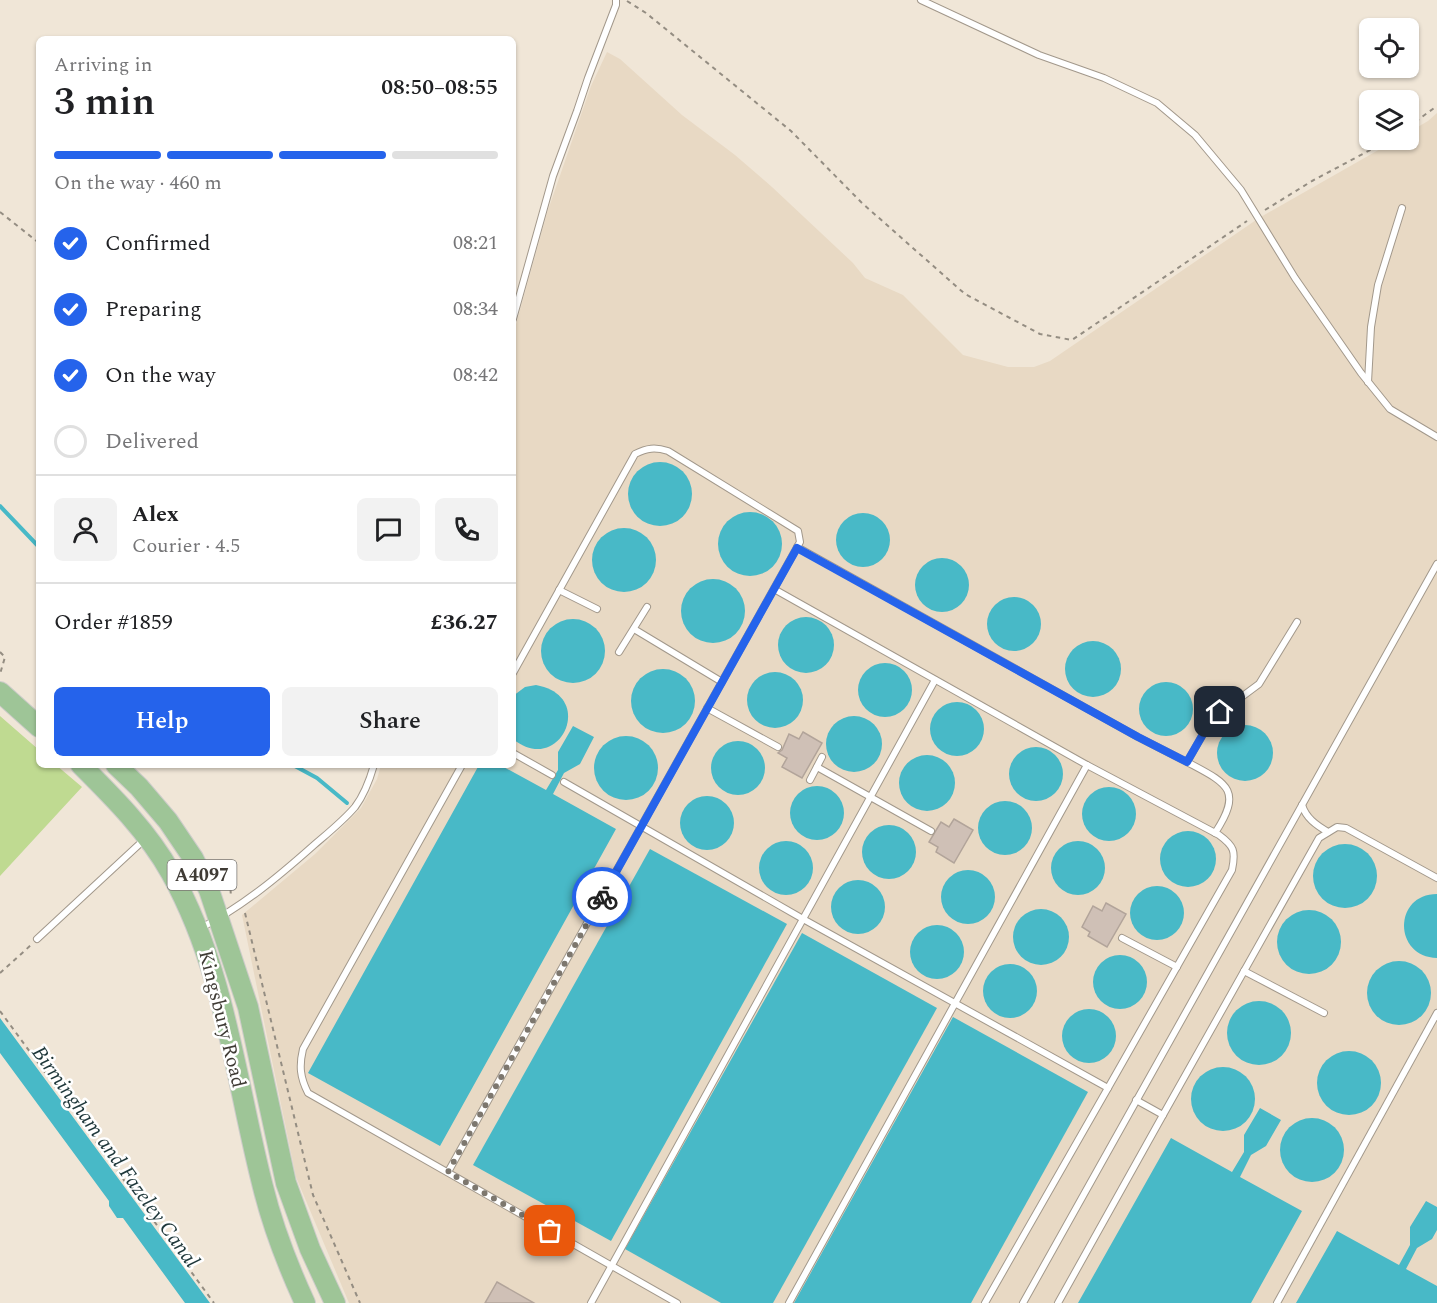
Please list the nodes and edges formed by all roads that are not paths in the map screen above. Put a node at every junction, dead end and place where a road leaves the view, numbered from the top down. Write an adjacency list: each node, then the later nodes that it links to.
1 (616, 0): 4 (lane)
2 (921, 0): 5 (lane)
3 (1402, 208): 5 (lane)
4 (516, 308)
5 (1368, 382): 6 (lane)
6 (1437, 437)
7 (797, 548): 9 (lane); 10 (lane); 26 (lane)
8 (1437, 564): 37 (lane)
9 (774, 589): 17 (lane); 18 (lane)
10 (559, 590): 12 (lane); 16 (lane)
11 (646, 607): 14 (lane)
12 (597, 609)
13 (1297, 622): 26 (lane)
14 (634, 629): 15 (lane); 18 (lane)
15 (620, 652)
16 (516, 668)
17 (935, 680): 27 (lane); 36 (lane)
18 (722, 682): 21 (lane)
19 (0, 692): 20 (main road); 22 (main road)
20 (36, 708)
21 (707, 708): 23 (lane); 38 (lane)
22 (36, 724)
23 (778, 747)
24 (516, 755): 33 (lane)
25 (822, 757): 28 (lane)
26 (1187, 762): 41 (lane)
27 (1087, 765): 41 (lane); 51 (lane)
28 (817, 767): 34 (lane); 36 (lane)
29 (84, 768): 42 (main road, Kingsbury Road / A4097)
30 (119, 768): 44 (main road, Kingsbury Road / A4097)
31 (373, 768): 44 (lane)
32 (460, 768): 57 (lane)
33 (552, 775)
34 (810, 780)
35 (564, 782): 38 (lane)
36 (870, 797): 39 (lane); 45 (lane)
37 (1302, 805): 40 (lane); 55 (lane)
38 (641, 827): 45 (lane); 57 (lane)
39 (931, 831)
40 (1328, 832): 43 (lane); 50 (lane)
41 (1215, 833): 49 (lane)
42 (147, 838): 46 (main road, Kingsbury Road / A4097); 48 (lane)
43 (1437, 878)
44 (226, 914): 46 (lane); 60 (main road, Kingsbury Road / A4097)
45 (803, 919): 51 (lane); 58 (lane)
46 (198, 929): 59 (main road, Kingsbury Road / A4097)
47 (1122, 938): 49 (lane)
48 (37, 939)
49 (1177, 967): 54 (lane)
50 (1244, 970): 52 (lane); 56 (lane)
51 (955, 1003): 54 (lane); 63 (lane)
52 (1324, 1013)
53 (1437, 1013): 67 (lane)
54 (1108, 1088): 64 (lane)
55 (1136, 1100): 56 (lane); 65 (lane)
56 (1162, 1115): 66 (lane)
57 (448, 1172): 58 (lane)
58 (611, 1266): 61 (lane); 62 (lane)
59 (305, 1303)
60 (335, 1303)
61 (591, 1303)
62 (677, 1303)
63 (789, 1303)
64 (985, 1303)
65 (1023, 1303)
66 (1058, 1303)
67 (1277, 1303)

